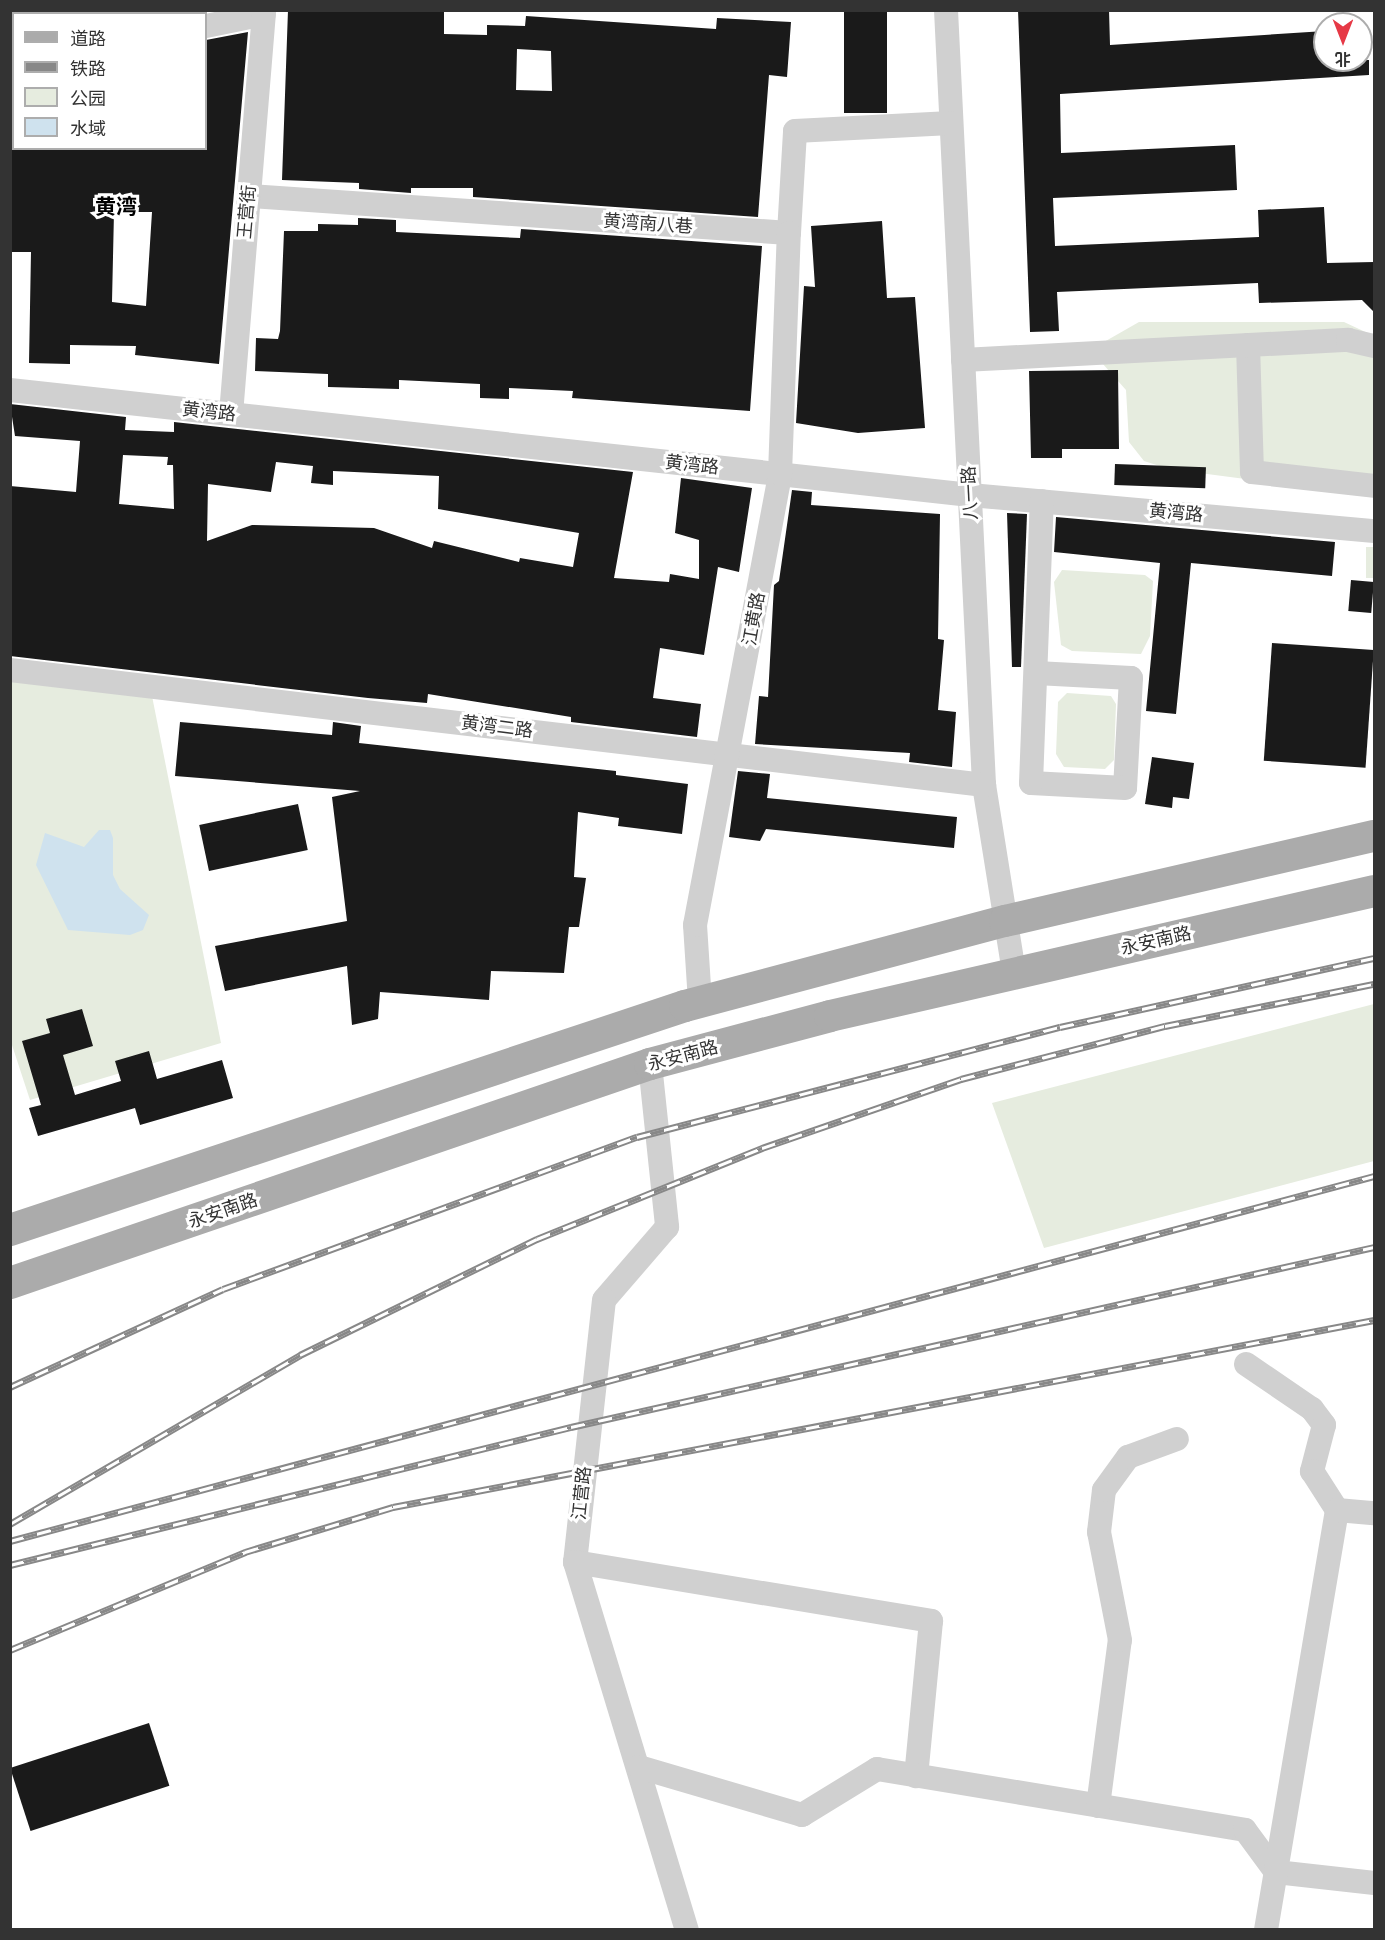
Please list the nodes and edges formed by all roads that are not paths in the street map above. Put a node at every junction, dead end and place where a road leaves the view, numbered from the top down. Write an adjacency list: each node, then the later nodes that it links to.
1 (946, 10): 4 (street, 八一路)
2 (264, 12): 3 (street); 5 (street, 王营街)
3 (207, 26)
4 (951, 123): 6 (street); 9 (street, 八一路)
5 (249, 196): 6 (street, 黄湾南八巷); 11 (street, 王营街)
6 (789, 233): 12 (street, 江黄路)
7 (1248, 345): 8 (street); 9 (street); 13 (street)
8 (1374, 346)
9 (963, 360): 14 (street, 八一路)
10 (10, 390): 11 (street, 黄湾路)
11 (231, 414): 12 (street, 黄湾路)
12 (780, 474): 14 (street, 黄湾路); 19 (street, 江黄路)
13 (1374, 486)
14 (970, 495): 15 (street, 黄湾路); 20 (street, 八一路)
15 (1042, 501): 16 (street, 黄湾路); 18 (street)
16 (1374, 531)
17 (10, 670): 19 (street, 黄湾二路)
18 (1036, 674): 18 (street)
19 (730, 755): 20 (street, 黄湾二路); 25 (street, 江黄路)
20 (984, 785): 23 (street, 八一路)
21 (1374, 836): 23 (main road)
22 (1374, 891): 24 (main road, 永安南路)
23 (1005, 921): 24 (street, 八一路); 25 (main road)
24 (1014, 973): 26 (main road, 永安南路)
25 (700, 1002): 27 (main road)
26 (650, 1064): 28 (main road, 永安南路); 33 (street, 江营路)
27 (10, 1230)
28 (10, 1283)
29 (1246, 1364): 31 (street)
30 (1178, 1439): 36 (street)
31 (1337, 1510): 32 (street); 37 (street)
32 (1374, 1513)
33 (575, 1562): 34 (street, 江营路); 35 (street)
34 (639, 1767): 35 (street); 39 (street, 江营路)
35 (916, 1776): 36 (street)
36 (1098, 1806): 37 (street)
37 (1276, 1872): 38 (street); 40 (street)
38 (1374, 1883)
39 (687, 1929)
40 (1266, 1929)

